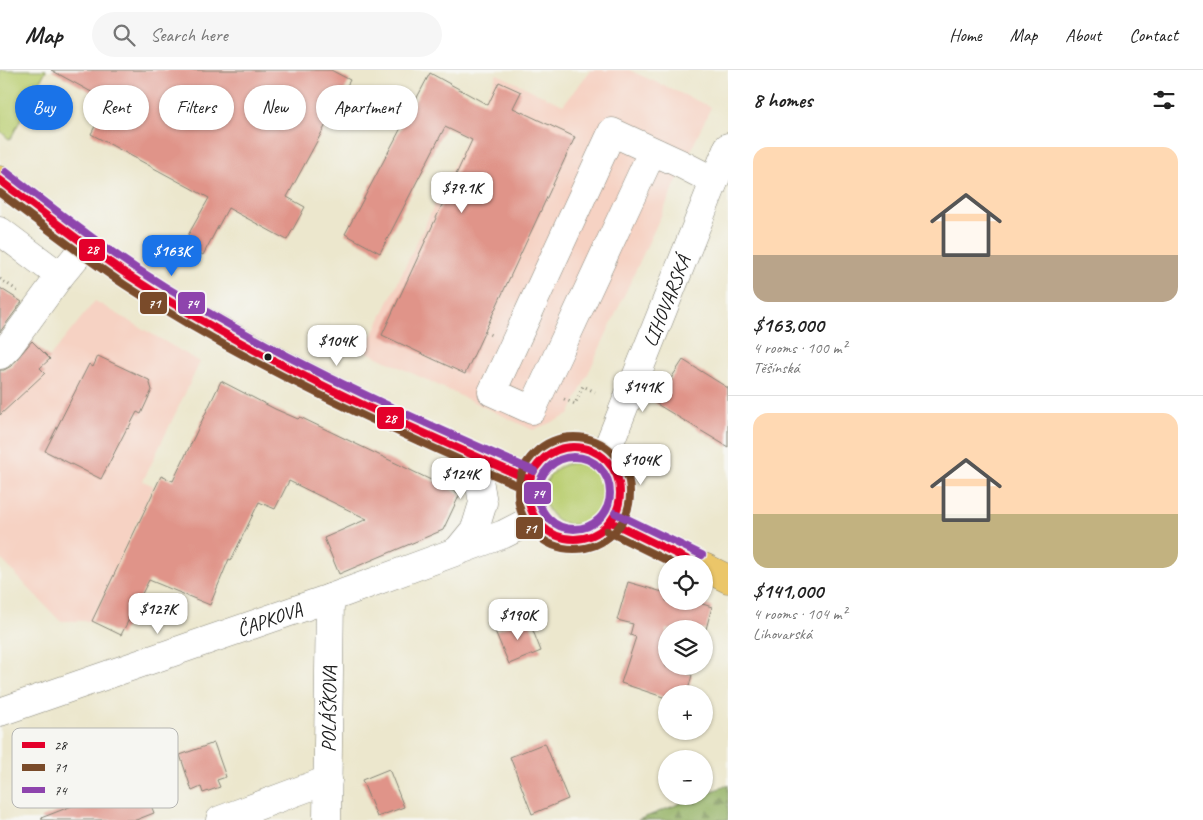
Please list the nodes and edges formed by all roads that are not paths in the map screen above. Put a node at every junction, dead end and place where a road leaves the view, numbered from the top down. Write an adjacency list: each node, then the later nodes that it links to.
1 (728, 147): 4 (street, LIHOVARSKÁ)
2 (652, 152): 2 (street); 4 (street)
3 (0, 180): 6 (main road)
4 (714, 181): 10 (street, LIHOVARSKÁ)
5 (0, 231): 7 (street)
6 (86, 245): 7 (street); 9 (main road)
7 (60, 276): 8 (street)
8 (0, 355)
9 (460, 449): 11 (main road); 14 (street)
10 (604, 457): 11 (main road); 13 (main road)
11 (530, 480): 12 (main road)
12 (534, 518): 13 (main road); 14 (street, ČAPKOVA)
13 (611, 522): 15 (main road)
14 (457, 551): 18 (street, ČAPKOVA)
15 (679, 555)
16 (713, 572): 17 (main road)
17 (728, 579)
18 (330, 598): 19 (street, ČAPKOVA); 20 (street, POLÁŠKOVA)
19 (0, 712)
20 (328, 780): 21 (street); 22 (street, POLÁŠKOVA)
21 (220, 820)
22 (327, 820)

